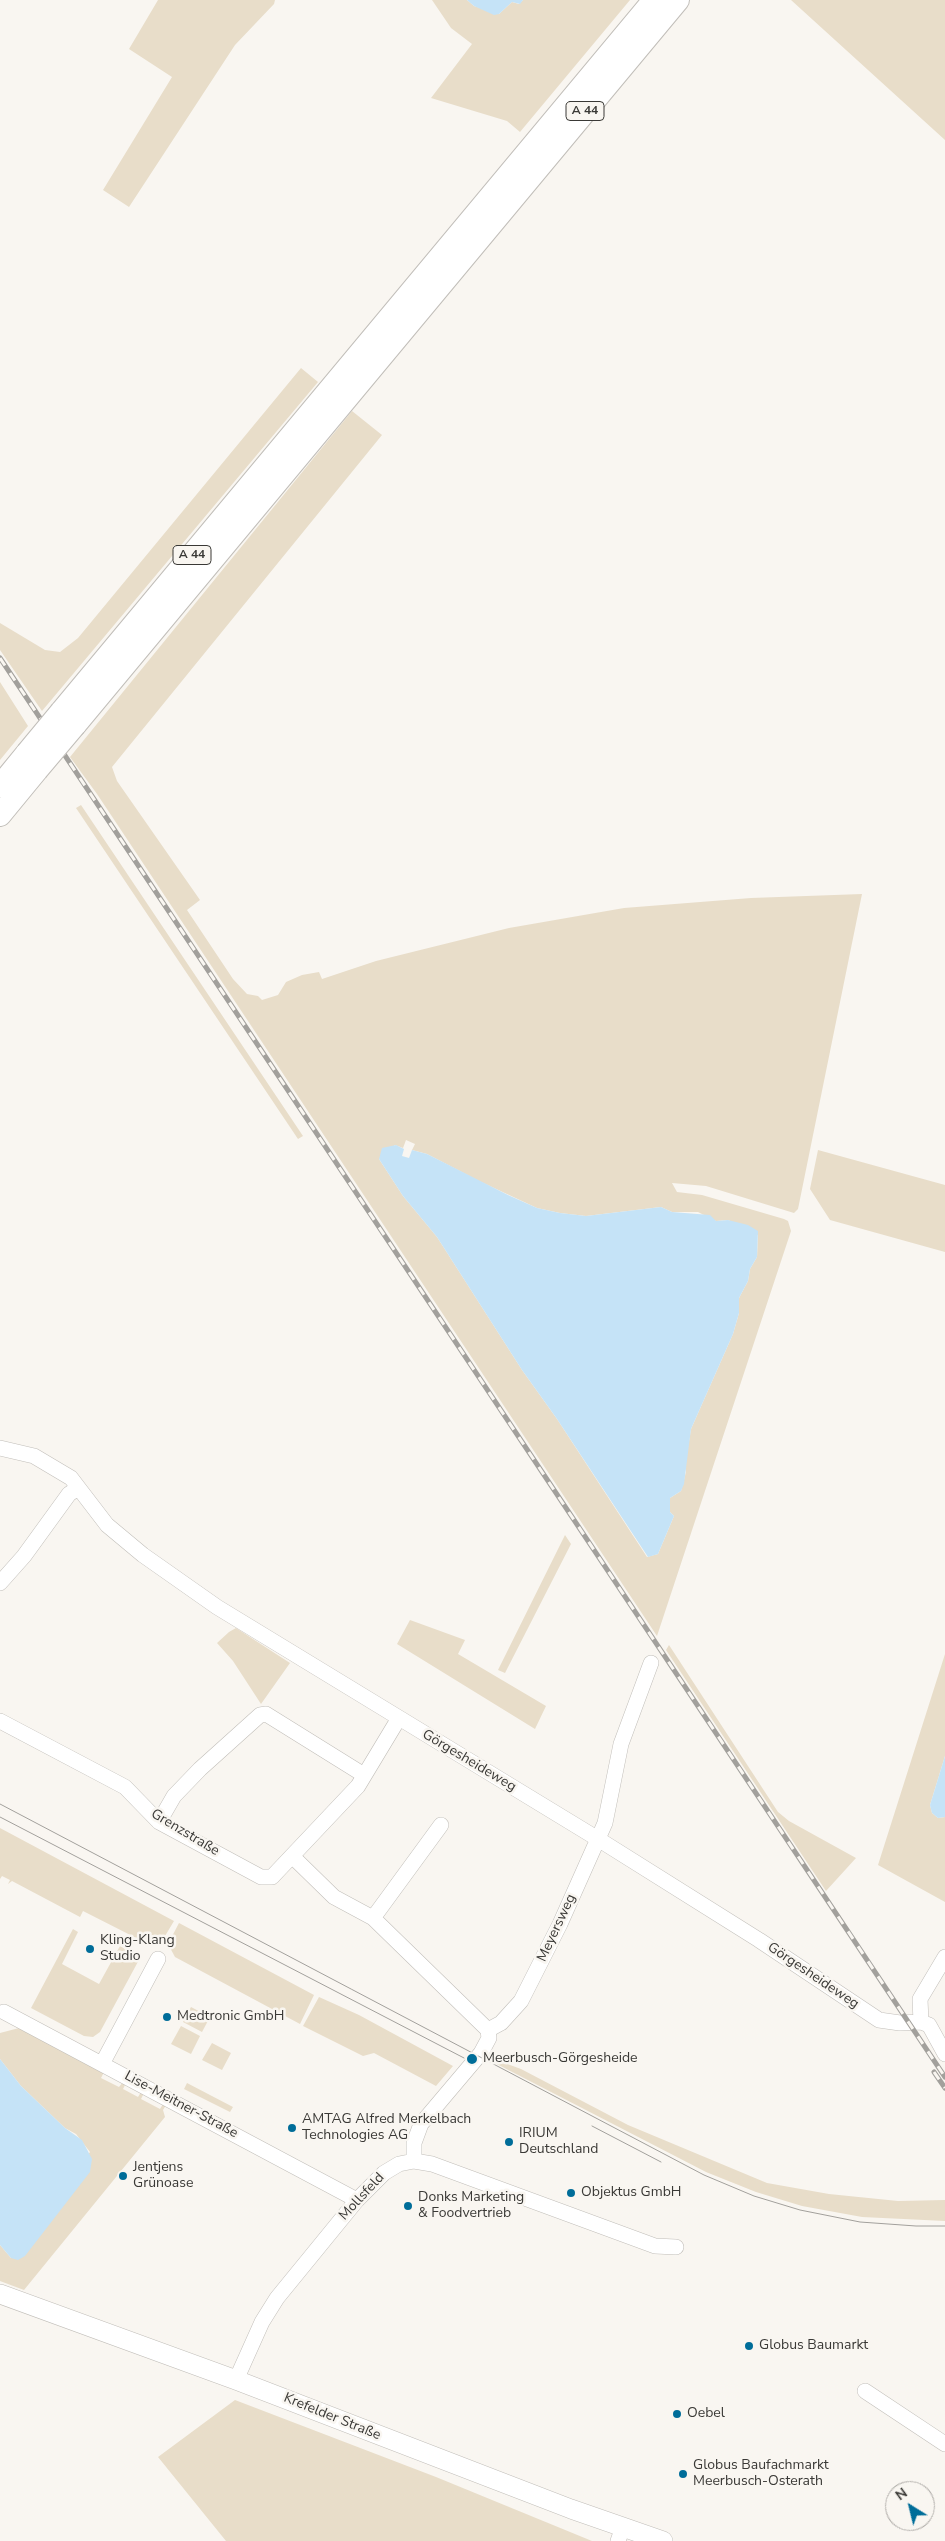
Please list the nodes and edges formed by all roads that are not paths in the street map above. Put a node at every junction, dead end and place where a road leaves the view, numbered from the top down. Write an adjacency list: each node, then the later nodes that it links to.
1 (654, 0): 3 (highway, A 44)
2 (678, 0): 3 (highway, A 44)
3 (68, 718): 4 (highway, A 44, bridge)
4 (32, 761): 5 (highway, A 44); 6 (highway, A 44)
5 (0, 786)
6 (0, 815)
7 (0, 1448): 8 (street, Görgesheideweg)
8 (78, 1488): 9 (street); 11 (street, Görgesheideweg)
9 (0, 1583)
10 (651, 1663): 16 (street, Meyersweg)
11 (399, 1718): 13 (street, Grenzstraße); 16 (street, Görgesheideweg)
12 (0, 1722): 14 (street, Grenzstraße)
13 (364, 1776): 14 (street); 17 (street, Grenzstraße)
14 (159, 1822): 17 (street, Grenzstraße)
15 (441, 1825): 18 (street)
16 (598, 1839): 22 (street, Görgesheideweg); 23 (street, Meyersweg)
17 (292, 1856): 18 (street)
18 (373, 1918): 23 (street)
19 (945, 1957): 22 (street)
20 (158, 1960): 25 (street)
21 (4, 2012): 25 (street, Lise-Meitner-Straße)
22 (921, 2022): 24 (street)
23 (488, 2030): 26 (street)
24 (945, 2054)
25 (102, 2064): 27 (street, Lise-Meitner-Straße)
26 (414, 2161): 27 (street, Mollsfeld); 28 (street)
27 (357, 2200): 30 (street, Mollsfeld)
28 (676, 2247)
29 (0, 2294): 30 (main road, Krefelder Straße)
30 (236, 2380): 33 (main road, Krefelder Straße)
31 (865, 2391): 32 (street)
32 (945, 2444)
33 (620, 2534): 34 (main road, Krefelder Straße)
34 (663, 2541)

